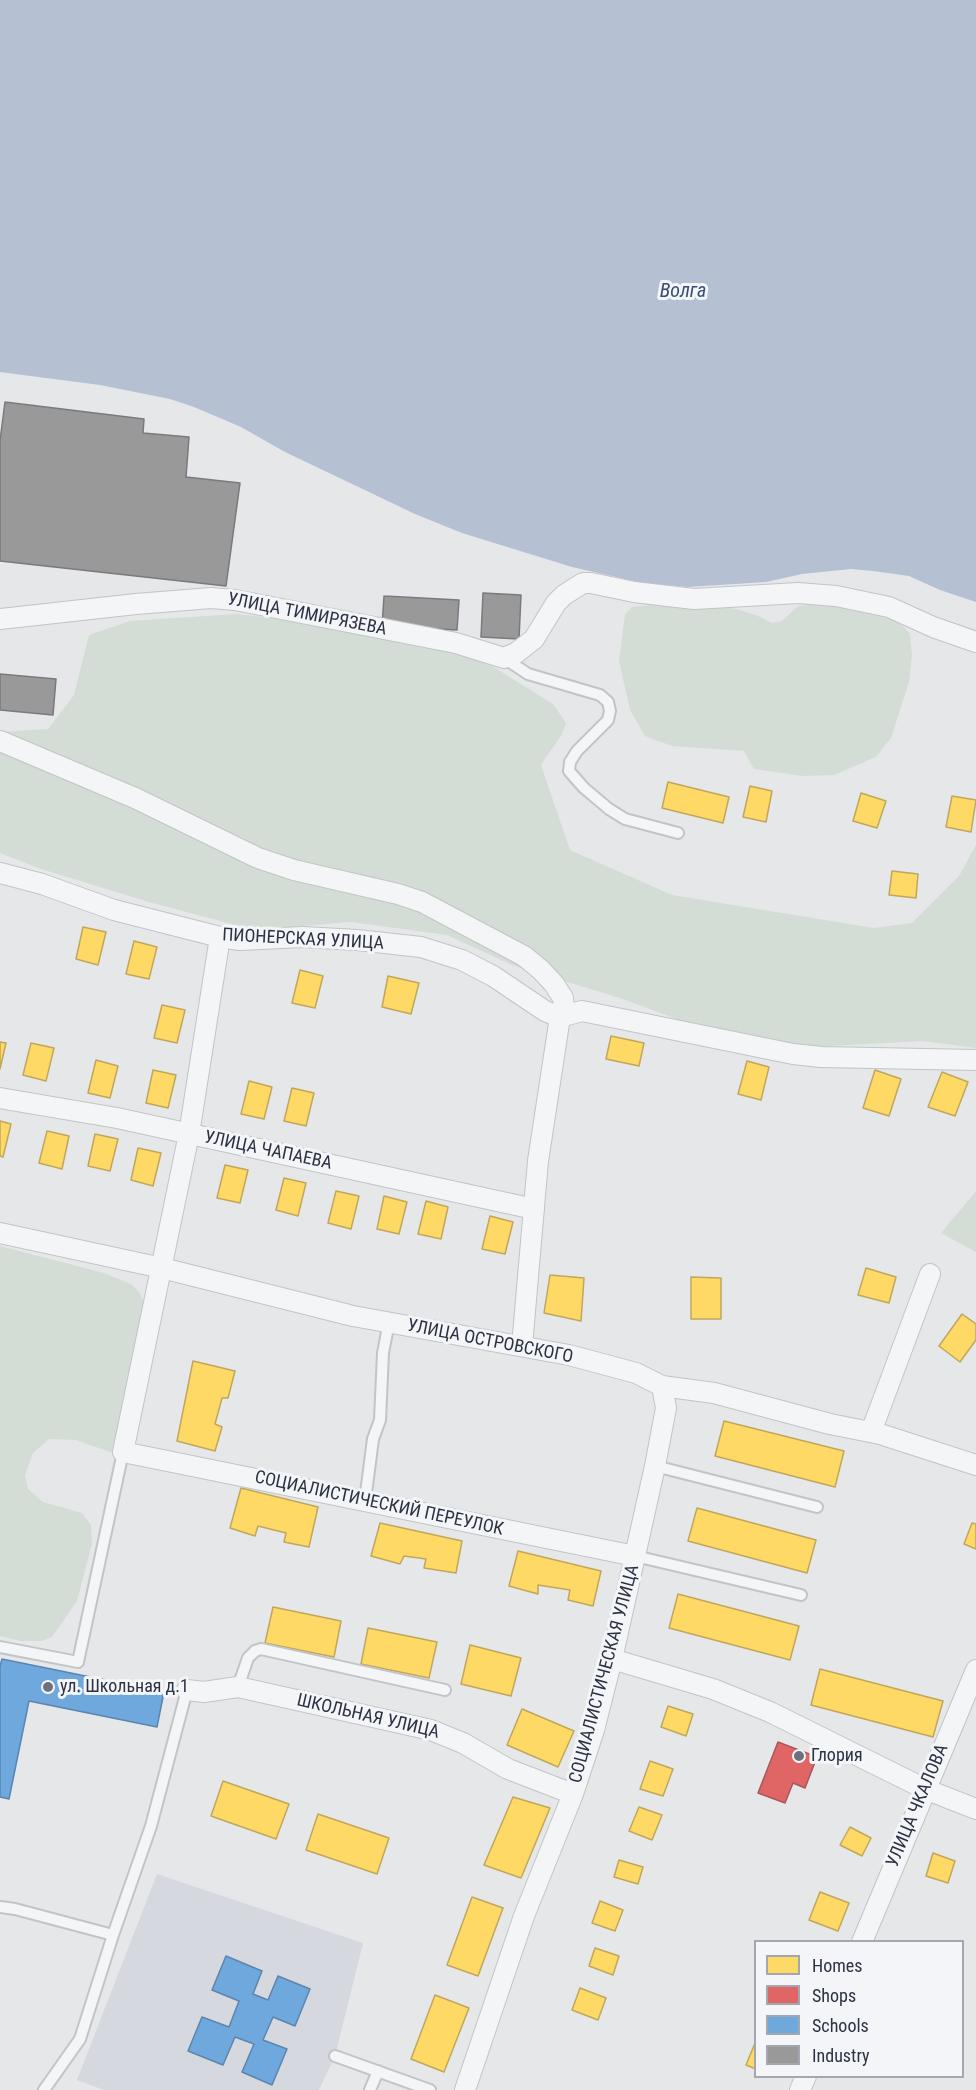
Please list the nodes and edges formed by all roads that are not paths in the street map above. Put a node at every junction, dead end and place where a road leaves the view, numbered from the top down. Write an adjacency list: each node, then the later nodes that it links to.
1 (0, 619): 3 (street, УЛИЦА ТИМИРЯЗЕВА)
2 (976, 642): 3 (street)
3 (504, 658): 5 (lane)
4 (0, 741): 8 (street)
5 (678, 833)
6 (0, 873): 7 (street, ПИОНЕРСКАЯ УЛИЦА)
7 (220, 937): 8 (street, ПИОНЕРСКАЯ УЛИЦА); 11 (street)
8 (561, 1017): 9 (street); 12 (street)
9 (976, 1060)
10 (0, 1098): 11 (street, УЛИЦА ЧАПАЕВА)
11 (189, 1134): 12 (street, УЛИЦА ЧАПАЕВА); 14 (street)
12 (534, 1209): 17 (street)
13 (0, 1233): 14 (street, УЛИЦА ОСТРОВСКОГО)
14 (162, 1268): 16 (street, УЛИЦА ОСТРОВСКОГО); 20 (street)
15 (930, 1274): 19 (street)
16 (389, 1323): 17 (street, УЛИЦА ОСТРОВСКОГО); 23 (lane)
17 (522, 1346): 18 (street, УЛИЦА ОСТРОВСКОГО)
18 (663, 1386): 19 (street, УЛИЦА ОСТРОВСКОГО); 22 (street, СОЦИАЛИСТИЧЕСКАЯ УЛИЦА)
19 (871, 1432): 21 (street, УЛИЦА ОСТРОВСКОГО)
20 (123, 1452): 23 (street, СОЦИАЛИСТИЧЕСКИЙ ПЕРЕУЛОК); 27 (lane)
21 (976, 1465)
22 (655, 1466): 24 (lane); 25 (street, СОЦИАЛИСТИЧЕСКАЯ УЛИЦА)
23 (365, 1501): 25 (street, СОЦИАЛИСТИЧЕСКИЙ ПЕРЕУЛОК)
24 (818, 1507)
25 (635, 1556): 26 (lane); 28 (street, СОЦИАЛИСТИЧЕСКАЯ УЛИЦА)
26 (801, 1595)
27 (0, 1647)
28 (612, 1659): 33 (street); 34 (street, СОЦИАЛИСТИЧЕСКАЯ УЛИЦА)
29 (976, 1670): 33 (street, УЛИЦА ЧКАЛОВА)
30 (238, 1688): 31 (street, ШКОЛЬНАЯ УЛИЦА); 32 (lane); 34 (street, ШКОЛЬНАЯ УЛИЦА)
31 (188, 1690): 37 (lane)
32 (445, 1690)
33 (925, 1789): 35 (street); 38 (street, УЛИЦА ЧКАЛОВА)
34 (573, 1794): 44 (street, СОЦИАЛИСТИЧЕСКАЯ УЛИЦА)
35 (976, 1809)
36 (0, 1907): 37 (lane)
37 (113, 1935): 41 (lane)
38 (862, 1940)
39 (335, 2056): 40 (lane)
40 (378, 2071): 42 (lane); 43 (lane)
41 (44, 2090)
42 (370, 2090)
43 (430, 2090)
44 (465, 2090)

